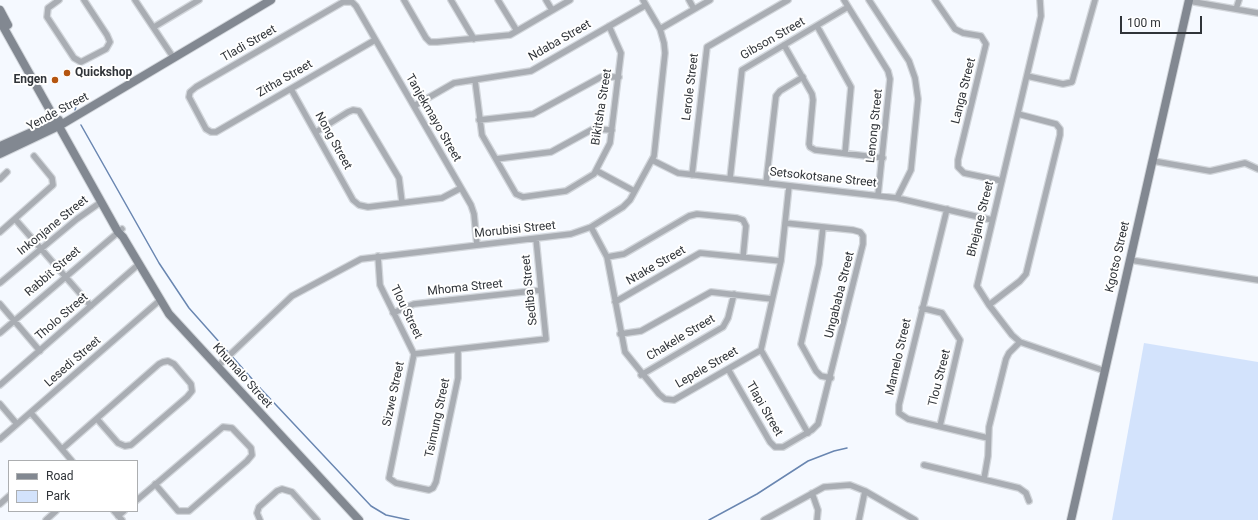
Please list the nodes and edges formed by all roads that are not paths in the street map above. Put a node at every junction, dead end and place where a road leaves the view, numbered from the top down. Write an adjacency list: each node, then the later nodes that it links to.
1 (59, 0): 2 (street)
2 (84, 0)
3 (135, 0): 34 (street)
4 (186, 0): 23 (street)
5 (199, 0): 23 (street)
6 (270, 0): 40 (street, Yende Street)
7 (404, 0): 37 (street)
8 (451, 0): 37 (street)
9 (498, 0): 36 (street)
10 (546, 0): 29 (street)
11 (570, 0): 29 (street)
12 (689, 0): 26 (street)
13 (710, 0): 26 (street)
14 (788, 0): 68 (street, Lerole Street)
15 (844, 0): 25 (street, Lenong Street)
16 (869, 0): 77 (street)
17 (935, 0): 71 (street, Langa Street)
18 (1040, 0): 42 (street, Bhejane Street)
19 (1095, 0): 42 (street)
20 (1239, 0): 27 (street)
21 (1189, 1): 27 (street); 64 (street, Kgotso Street)
22 (644, 2): 32 (street, Ndaba Street); 35 (street, Morubisi Street)
23 (190, 5): 34 (street)
24 (356, 6): 38 (street, Tanjekmayo Street); 52 (street, Tladi Street)
25 (848, 6): 33 (street, Gibson Street); 61 (street, Lenong Street)
26 (694, 9): 35 (street)
27 (1236, 9): 30 (street)
28 (0, 10): 41 (street, Khumalo Street)
29 (552, 10): 36 (street)
30 (1258, 13)
31 (0, 21): 46 (street, Khumalo Street)
32 (609, 26): 44 (street, Bikitsha Street); 45 (street, Ndaba Street)
33 (817, 26): 39 (street, Gibson Street); 58 (street)
34 (154, 27): 40 (street)
35 (660, 29): 63 (street, Morubisi Street)
36 (517, 31): 37 (street)
37 (474, 38)
38 (375, 40): 47 (street, Zitha Street); 48 (street, Tanjekmayo Street)
39 (784, 45): 43 (street); 70 (street, Gibson Street)
40 (173, 57): 51 (street, Yende Street)
41 (36, 75): 46 (street); 51 (street, Khumalo Street)
42 (1027, 76): 49 (street, Bhejane Street)
43 (803, 77): 58 (street); 72 (street)
44 (619, 78): 50 (street); 53 (street, Bikitsha Street)
45 (475, 80): 48 (street, Ndaba Street); 50 (street)
46 (35, 84): 51 (street, Khumalo Street)
47 (291, 89): 52 (street, Zitha Street); 55 (street, Nong Street)
48 (414, 106): 74 (street, Tanjekmayo Street)
49 (1018, 114): 71 (street, Bhejane Street); 106 (street)
50 (479, 120): 62 (street)
51 (60, 123): 54 (street, Yende Street); 56 (street, Khumalo Street); 57 (street, Yende Street); 87 (street, Khumalo Street)
52 (206, 129)
53 (612, 130): 62 (street); 66 (street, Bikitsha Street)
54 (48, 132): 56 (street); 59 (street, Yende Street)
55 (316, 132): 79 (street, Nong Street); 79 (street)
56 (67, 140): 78 (street, Khumalo Street)
57 (0, 146)
58 (845, 153): 61 (street)
59 (0, 154)
60 (34, 156): 81 (street)
61 (882, 158): 76 (street, Lenong Street)
62 (496, 159): 66 (street)
63 (652, 160): 68 (street, Setsokotsane Street); 75 (street, Morubisi Street)
64 (1153, 161): 65 (street); 94 (street, Kgotso Street)
65 (1258, 169)
66 (597, 171): 75 (street)
67 (7, 172): 69 (street)
68 (692, 175): 70 (street, Setsokotsane Street)
69 (0, 179)
70 (730, 179): 72 (street, Setsokotsane Street)
71 (1002, 181): 82 (street, Bhejane Street)
72 (766, 183): 73 (street, Setsokotsane Street)
73 (789, 186): 76 (street, Setsokotsane Street); 83 (street)
74 (461, 188): 79 (street); 89 (street, Tanjekmayo Street)
75 (634, 191): 84 (street, Morubisi Street)
76 (878, 195): 77 (street, Setsokotsane Street)
77 (897, 198): 80 (street, Setsokotsane Street)
78 (101, 202): 87 (street, Khumalo Street); 90 (street, Inkonjane Street)
79 (402, 202)
80 (946, 209): 82 (street, Setsokotsane Street); 108 (street, Mamelo Street)
81 (16, 219): 86 (street); 90 (street)
82 (992, 220): 106 (street, Bhejane Street)
83 (785, 223): 85 (street, Ungababa Street); 95 (street)
84 (591, 227): 88 (street, Morubisi Street); 92 (street, Lepele Street)
85 (823, 227): 123 (street); 123 (street, Ungababa Street)
86 (0, 232)
87 (121, 232): 96 (street, Khumalo Street); 97 (street, Rabbit Street)
88 (536, 239): 89 (street, Morubisi Street); 100 (street, Sediba Street)
89 (477, 245): 91 (street, Morubisi Street)
90 (41, 248): 97 (street); 99 (street, Inkonjane Street)
91 (378, 256): 109 (street, Tlou Street); 119 (street, Morubisi Street)
92 (607, 257): 93 (street); 104 (street, Lepele Street)
93 (743, 257): 95 (street, Ntake Street); 104 (street, Ntake Street)
94 (1130, 260): 98 (street); 121 (street, Kgotso Street)
95 (781, 261): 102 (street)
96 (139, 264): 103 (street, Khumalo Street); 107 (street, Tholo Street)
97 (66, 276): 107 (street); 110 (street, Rabbit Street)
98 (1258, 280)
99 (0, 284)
100 (541, 290): 109 (street, Mhoma Street); 113 (street, Sediba Street)
101 (734, 294): 102 (street); 112 (street); 122 (street, Chakele Street)
102 (772, 300): 116 (street)
103 (159, 301): 119 (street, Khumalo Street); 126 (street, Lesedi Street)
104 (615, 302): 112 (street, Lepele Street)
105 (0, 304): 110 (street)
106 (989, 305): 114 (street, Bhejane Street)
107 (91, 306): 117 (street, Tholo Street)
108 (922, 308): 129 (street, Tlou Street); 129 (street, Mamelo Street)
109 (393, 313): 118 (street, Tlou Street)
110 (14, 321): 111 (street, Rabbit Street); 117 (street)
111 (0, 333)
112 (620, 334): 122 (street, Lepele Street)
113 (546, 339): 115 (street, Sizwe Street)
114 (1020, 342): 121 (street, Bhejane Street); 131 (street)
115 (458, 349): 118 (street, Sizwe Street); 138 (street, Tsimung Street)
116 (761, 350): 120 (street, Lepele Street); 130 (street)
117 (40, 351): 124 (street, Tholo Street)
118 (414, 354): 138 (street, Sizwe Street)
119 (218, 366): 149 (street, Khumalo Street)
120 (728, 369): 122 (street, Lepele Street); 130 (street, Tlapi Street)
121 (1105, 371): 154 (street, Kgotso Street)
122 (641, 375)
123 (831, 378): 130 (street, Ungababa Street)
124 (0, 385)
125 (0, 404): 128 (street)
126 (30, 413): 128 (street, Lesedi Street); 133 (street)
127 (97, 419): 127 (street); 133 (street)
128 (17, 424): 132 (street, Lesedi Street)
129 (940, 426): 131 (street, Mamelo Street)
130 (808, 433)
131 (988, 438): 136 (street)
132 (0, 439)
133 (62, 449): 134 (street)
134 (71, 460)
135 (924, 465): 136 (street)
136 (984, 479): 143 (street)
137 (156, 484): 137 (street); 142 (street)
138 (431, 490)
139 (865, 491): 140 (street); 152 (street); 153 (street)
140 (812, 493): 150 (street); 151 (street)
141 (8, 497): 144 (street)
142 (138, 499)
143 (1029, 501)
144 (0, 504)
145 (55, 512): 146 (street)
146 (46, 520)
147 (260, 520): 148 (street)
148 (318, 520)
149 (359, 520)
150 (764, 520)
151 (817, 520)
152 (859, 520)
153 (915, 520)
154 (1071, 520)

